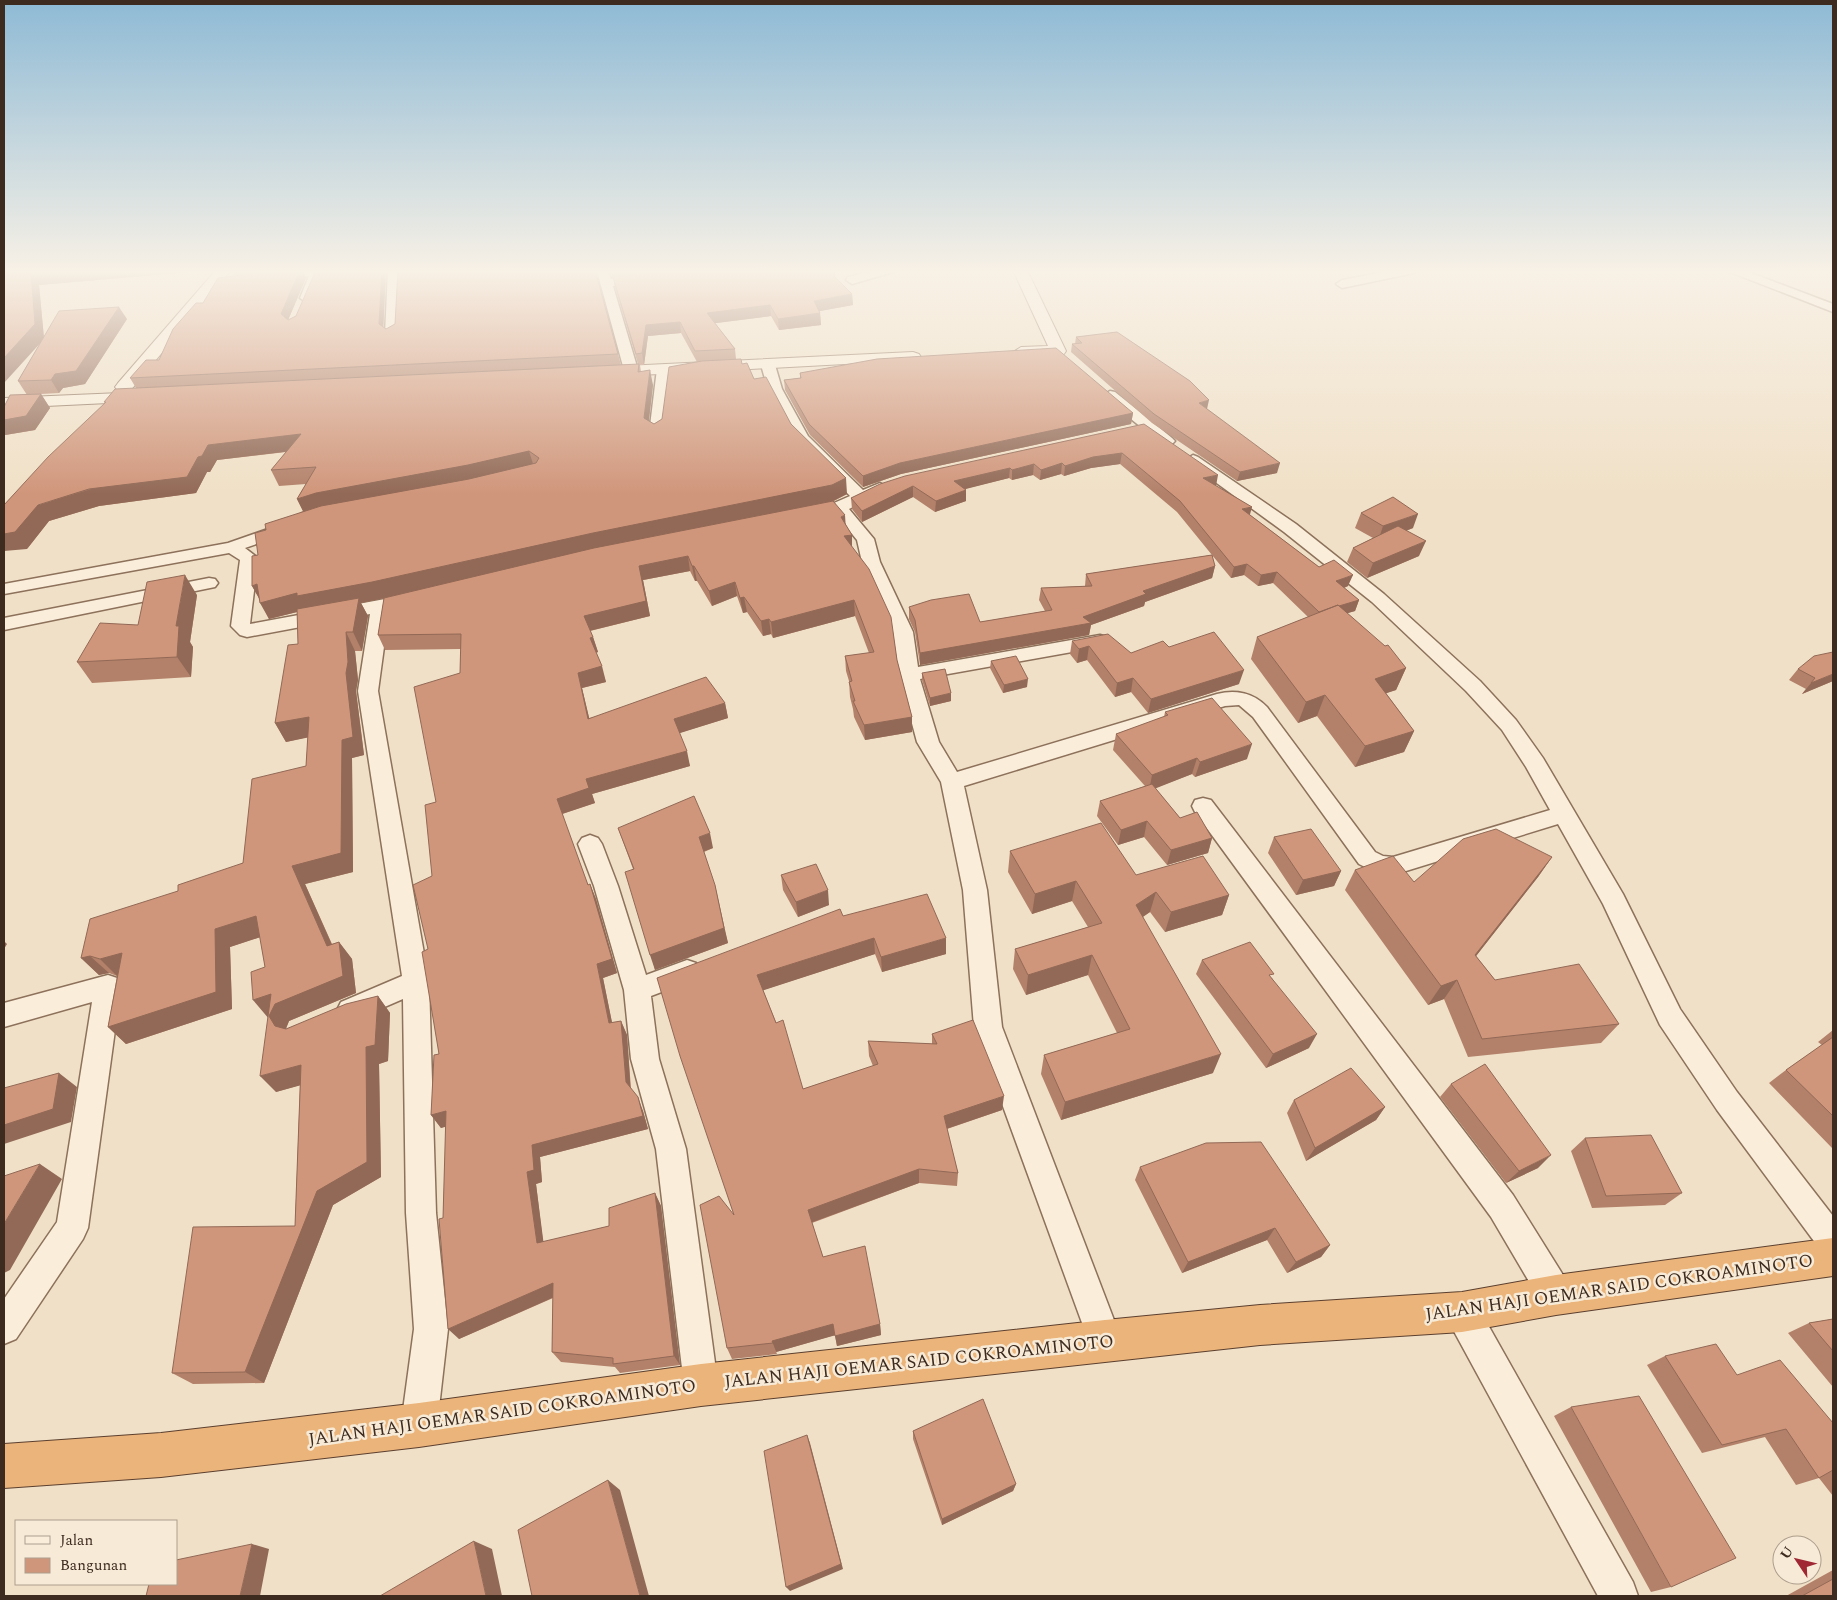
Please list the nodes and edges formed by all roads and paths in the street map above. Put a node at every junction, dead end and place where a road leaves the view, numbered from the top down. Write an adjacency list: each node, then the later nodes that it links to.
1 (160, 345): 12 (street)
2 (624, 345): 8 (street)
3 (1059, 345): 4 (street)
4 (1009, 353)
5 (930, 356): 6 (street)
6 (768, 364): 7 (street); 17 (street)
7 (664, 369): 8 (street); 15 (street)
8 (631, 370): 9 (street)
9 (587, 373)
10 (1095, 382): 31 (street)
11 (161, 396): 12 (street)
12 (113, 399): 13 (street); 14 (street)
13 (4, 403)
14 (101, 412)
15 (656, 434)
16 (895, 483): 17 (street)
17 (861, 497): 18 (street)
18 (839, 507): 19 (street); 28 (street)
19 (793, 516)
20 (298, 523): 21 (street)
21 (232, 547): 23 (street); 25 (street)
22 (209, 583): 26 (street)
23 (4, 589)
24 (428, 596): 25 (street)
25 (380, 607): 34 (street)
26 (4, 624)
27 (1111, 639): 28 (street)
28 (909, 675): 29 (street)
29 (952, 782): 31 (street); 43 (street)
30 (1203, 806): 40 (street)
31 (1564, 814): 38 (street)
32 (590, 844): 35 (street)
33 (709, 962): 35 (street)
34 (416, 982): 37 (street); 45 (street)
35 (637, 990): 44 (street)
36 (4, 1015): 42 (street)
37 (327, 1020)
38 (1833, 1241)
39 (1833, 1257): 40 (highway, JALAN HAJI OEMAR SAID COKROAMINOTO)
40 (1556, 1295): 41 (highway, JALAN HAJI OEMAR SAID COKROAMINOTO)
41 (1462, 1312): 43 (highway, JALAN HAJI OEMAR SAID COKROAMINOTO); 47 (street)
42 (4, 1327)
43 (1105, 1342): 44 (highway, JALAN HAJI OEMAR SAID COKROAMINOTO)
44 (701, 1385): 45 (highway, JALAN HAJI OEMAR SAID COKROAMINOTO)
45 (418, 1425): 46 (highway, JALAN HAJI OEMAR SAID COKROAMINOTO)
46 (4, 1466)
47 (1619, 1596)

